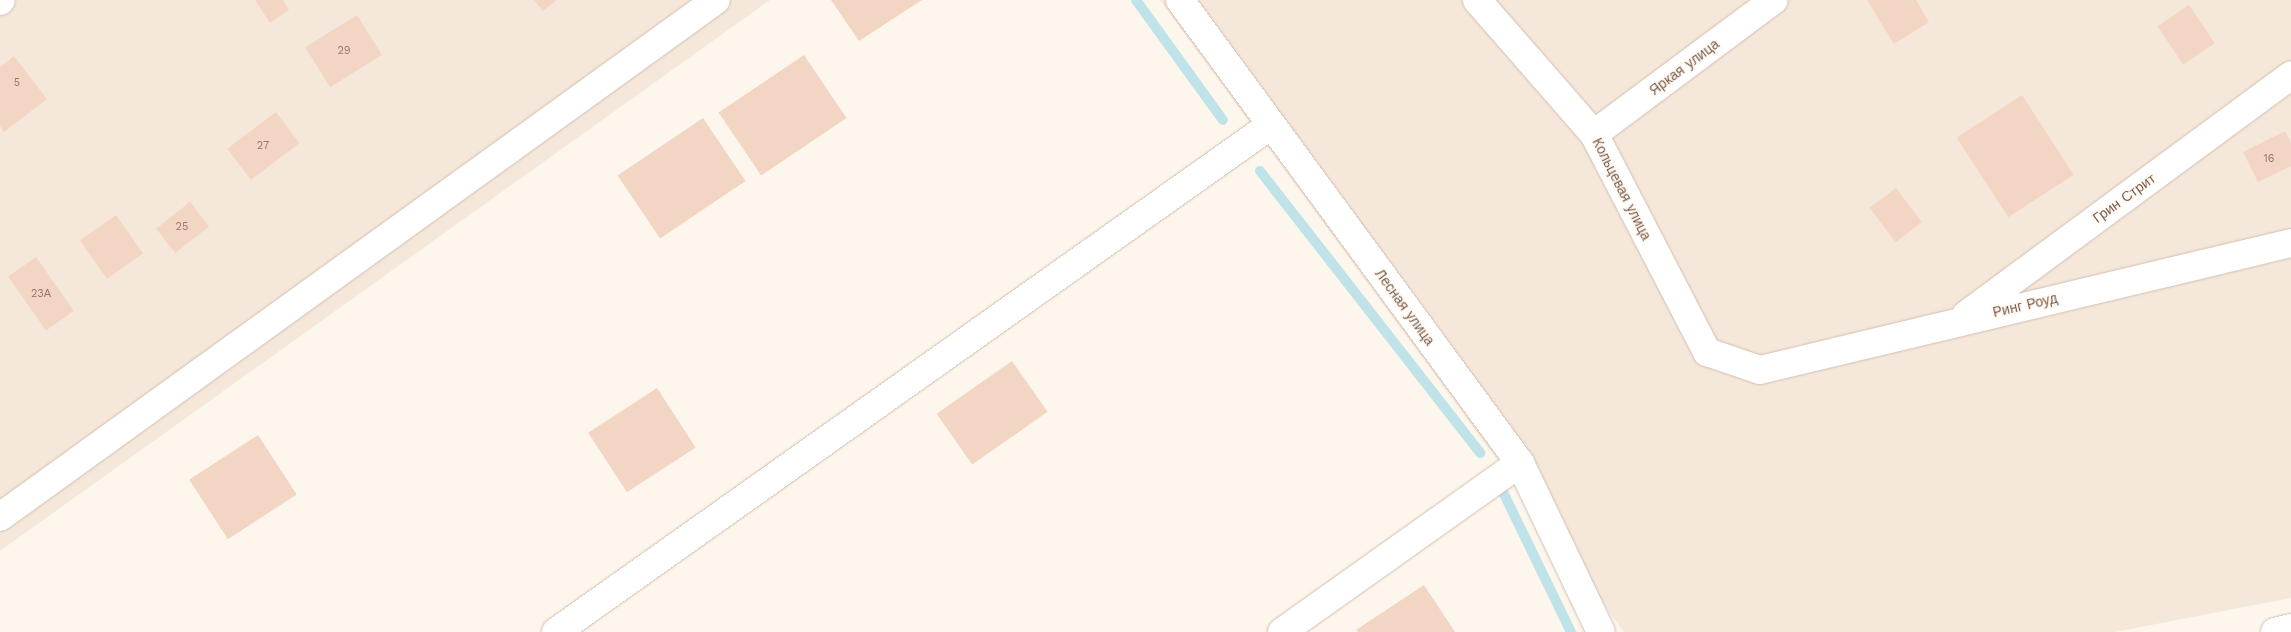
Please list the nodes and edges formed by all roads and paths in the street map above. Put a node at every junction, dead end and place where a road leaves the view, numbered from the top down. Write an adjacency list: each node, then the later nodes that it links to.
1 (716, 0): 12 (street)
2 (1180, 0): 6 (street, Лесная улица)
3 (1477, 0): 7 (street, Кольцевая улица)
4 (1774, 0): 7 (street, Яркая улица)
5 (2291, 76): 9 (street, Грин Стрит)
6 (1271, 125): 11 (street, Лесная улица); 14 (street)
7 (1594, 134): 10 (street, Кольцевая улица)
8 (2291, 243): 9 (street, Ринг Роуд)
9 (1957, 321): 10 (street, Ринг Роуд)
10 (1760, 370)
11 (1520, 463): 15 (street); 16 (street, Лесная улица)
12 (0, 517)
13 (2291, 628): 17 (street)
14 (556, 632)
15 (1282, 632)
16 (1601, 632)
17 (2275, 632)

